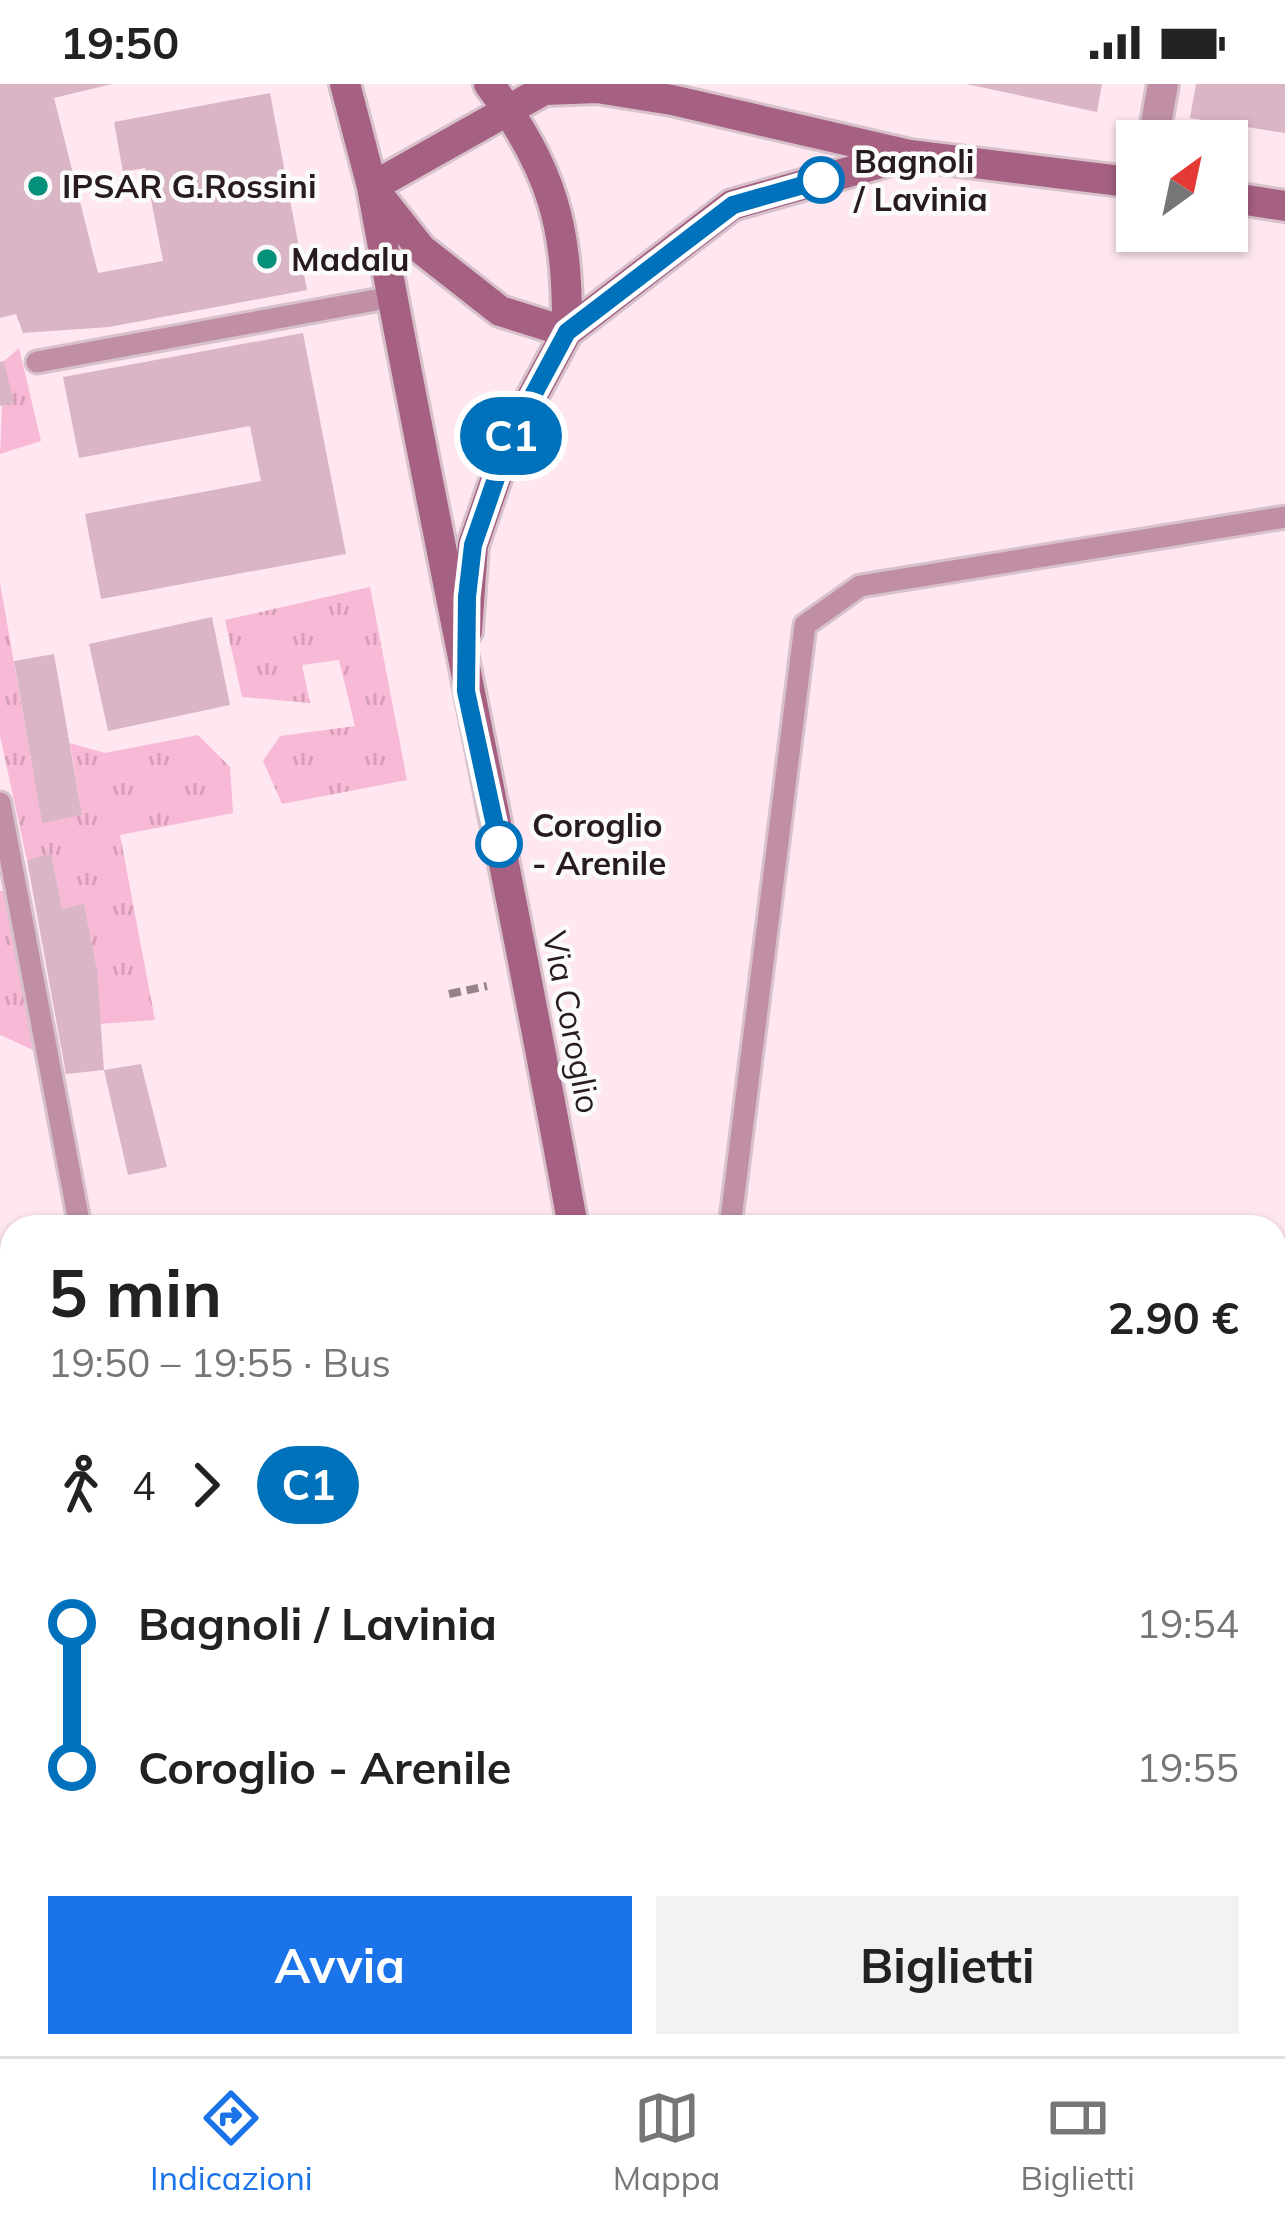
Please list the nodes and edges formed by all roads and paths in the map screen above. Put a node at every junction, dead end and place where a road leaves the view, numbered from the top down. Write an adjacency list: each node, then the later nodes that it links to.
1 (345, 84): 7 (street)
2 (1163, 84): 4 (street)
3 (498, 96): 5 (street); 7 (street); 11 (street)
4 (1157, 120)
5 (910, 155): 6 (street); 11 (street)
6 (1116, 180)
7 (372, 187): 10 (street); 11 (street)
8 (1248, 200): 9 (street)
9 (1285, 206)
10 (392, 297): 12 (lane); 14 (street)
11 (567, 332): 14 (street)
12 (37, 362)
13 (1285, 517): 18 (lane)
14 (466, 691): 17 (street, Via Coroglio)
15 (0, 803): 16 (lane)
16 (78, 1215)
17 (571, 1215)
18 (731, 1215)

